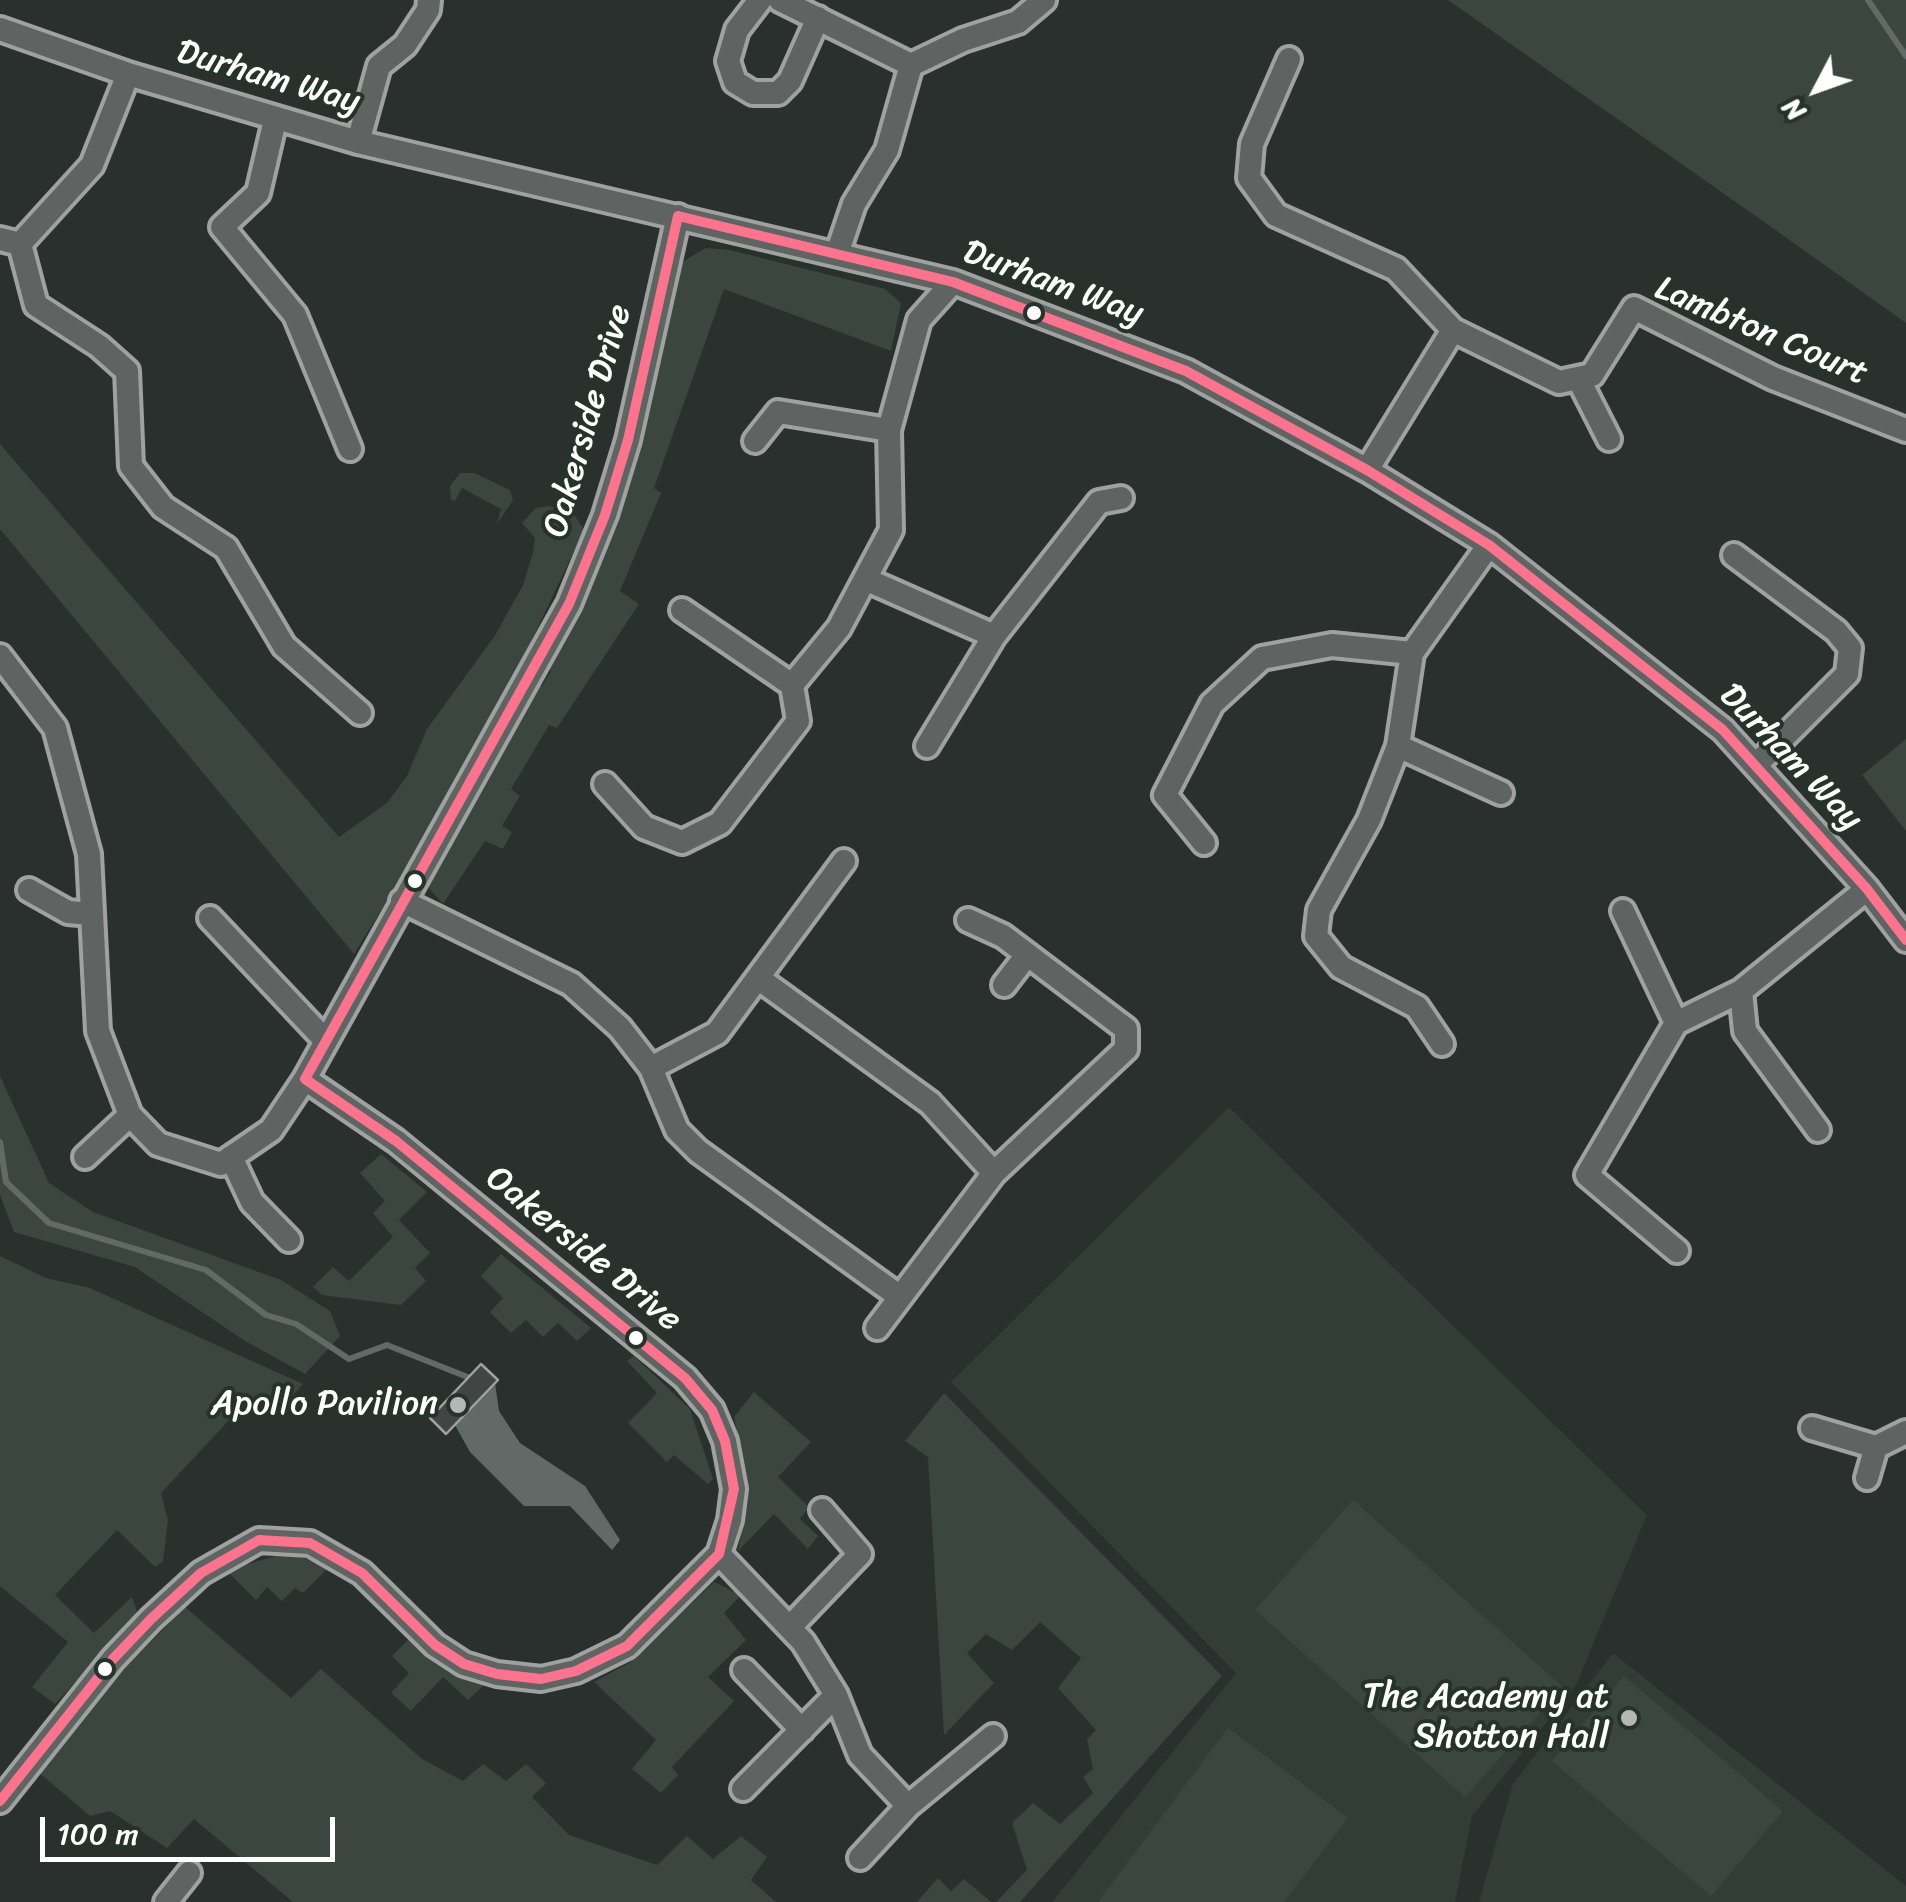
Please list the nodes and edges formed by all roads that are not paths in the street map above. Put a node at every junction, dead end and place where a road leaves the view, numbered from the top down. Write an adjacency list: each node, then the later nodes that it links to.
1 (429, 0): 11 (street)
2 (760, 0): 5 (street)
3 (780, 0): 5 (street)
4 (1044, 0): 8 (street)
5 (818, 18): 8 (street)
6 (0, 29): 9 (street, Durham Way)
7 (1289, 59): 16 (street)
8 (911, 65): 14 (street)
9 (128, 74): 10 (street, Durham Way); 13 (street)
10 (275, 120): 11 (street, Durham Way); 22 (street)
11 (358, 142): 12 (street, Durham Way)
12 (678, 216): 14 (street, Durham Way); 43 (street, Oakerside Drive)
13 (10, 242): 33 (street)
14 (837, 254): 15 (street, Durham Way)
15 (952, 282): 18 (street); 23 (street, Durham Way)
16 (1452, 330): 17 (street); 23 (street)
17 (1578, 378): 19 (street, Lambton Court); 20 (street)
18 (888, 430): 21 (street); 27 (street)
19 (1906, 430)
20 (1610, 439)
21 (755, 440)
22 (350, 449)
23 (1367, 470): 25 (street, Durham Way)
24 (1121, 498): 29 (street)
25 (1488, 545): 30 (street); 36 (street, Durham Way)
26 (1734, 555): 36 (street)
27 (865, 578): 29 (street); 32 (street)
28 (682, 610): 32 (street)
29 (994, 636): 34 (street)
30 (1412, 653): 35 (street); 39 (street)
31 (0, 656): 45 (street)
32 (792, 685): 37 (street)
33 (360, 714)
34 (926, 746)
35 (1398, 746): 38 (street); 55 (street)
36 (1756, 765): 42 (street, Durham Way)
37 (605, 784)
38 (1501, 794)
39 (1204, 843)
40 (844, 861): 50 (street)
41 (29, 890): 45 (street)
42 (1868, 890): 48 (street, Durham Way); 52 (street)
43 (402, 901): 54 (street, Oakerside Drive); 56 (street)
44 (1623, 911): 53 (street)
45 (90, 914): 58 (street)
46 (210, 918): 54 (street)
47 (968, 920): 49 (street)
48 (1906, 940)
49 (1027, 954): 51 (street); 62 (street)
50 (758, 978): 56 (street); 62 (street)
51 (1004, 986)
52 (1740, 991): 53 (street); 59 (street)
53 (1676, 1023): 64 (street)
54 (324, 1038): 57 (street, Oakerside Drive)
55 (1442, 1044)
56 (651, 1068): 65 (street)
57 (305, 1079): 61 (street); 72 (street, Oakerside Drive)
58 (130, 1115): 60 (street); 61 (street)
59 (1818, 1130)
60 (85, 1157)
61 (232, 1157): 63 (street)
62 (994, 1173): 65 (street)
63 (289, 1240)
64 (1677, 1251)
65 (900, 1298): 66 (street)
66 (877, 1328)
67 (1812, 1428): 69 (street)
68 (1906, 1432): 69 (street)
69 (1876, 1447): 70 (street)
70 (1868, 1478)
71 (822, 1510): 73 (street)
72 (718, 1554): 73 (street); 79 (street, Oakerside Drive)
73 (790, 1627): 75 (street)
74 (744, 1670): 76 (street)
75 (836, 1695): 76 (street); 80 (street)
76 (802, 1730): 78 (street)
77 (993, 1736): 80 (street)
78 (743, 1789)
79 (0, 1801)
80 (908, 1806): 81 (street)
81 (860, 1858)
82 (189, 1873): 83 (street)
83 (166, 1902)

